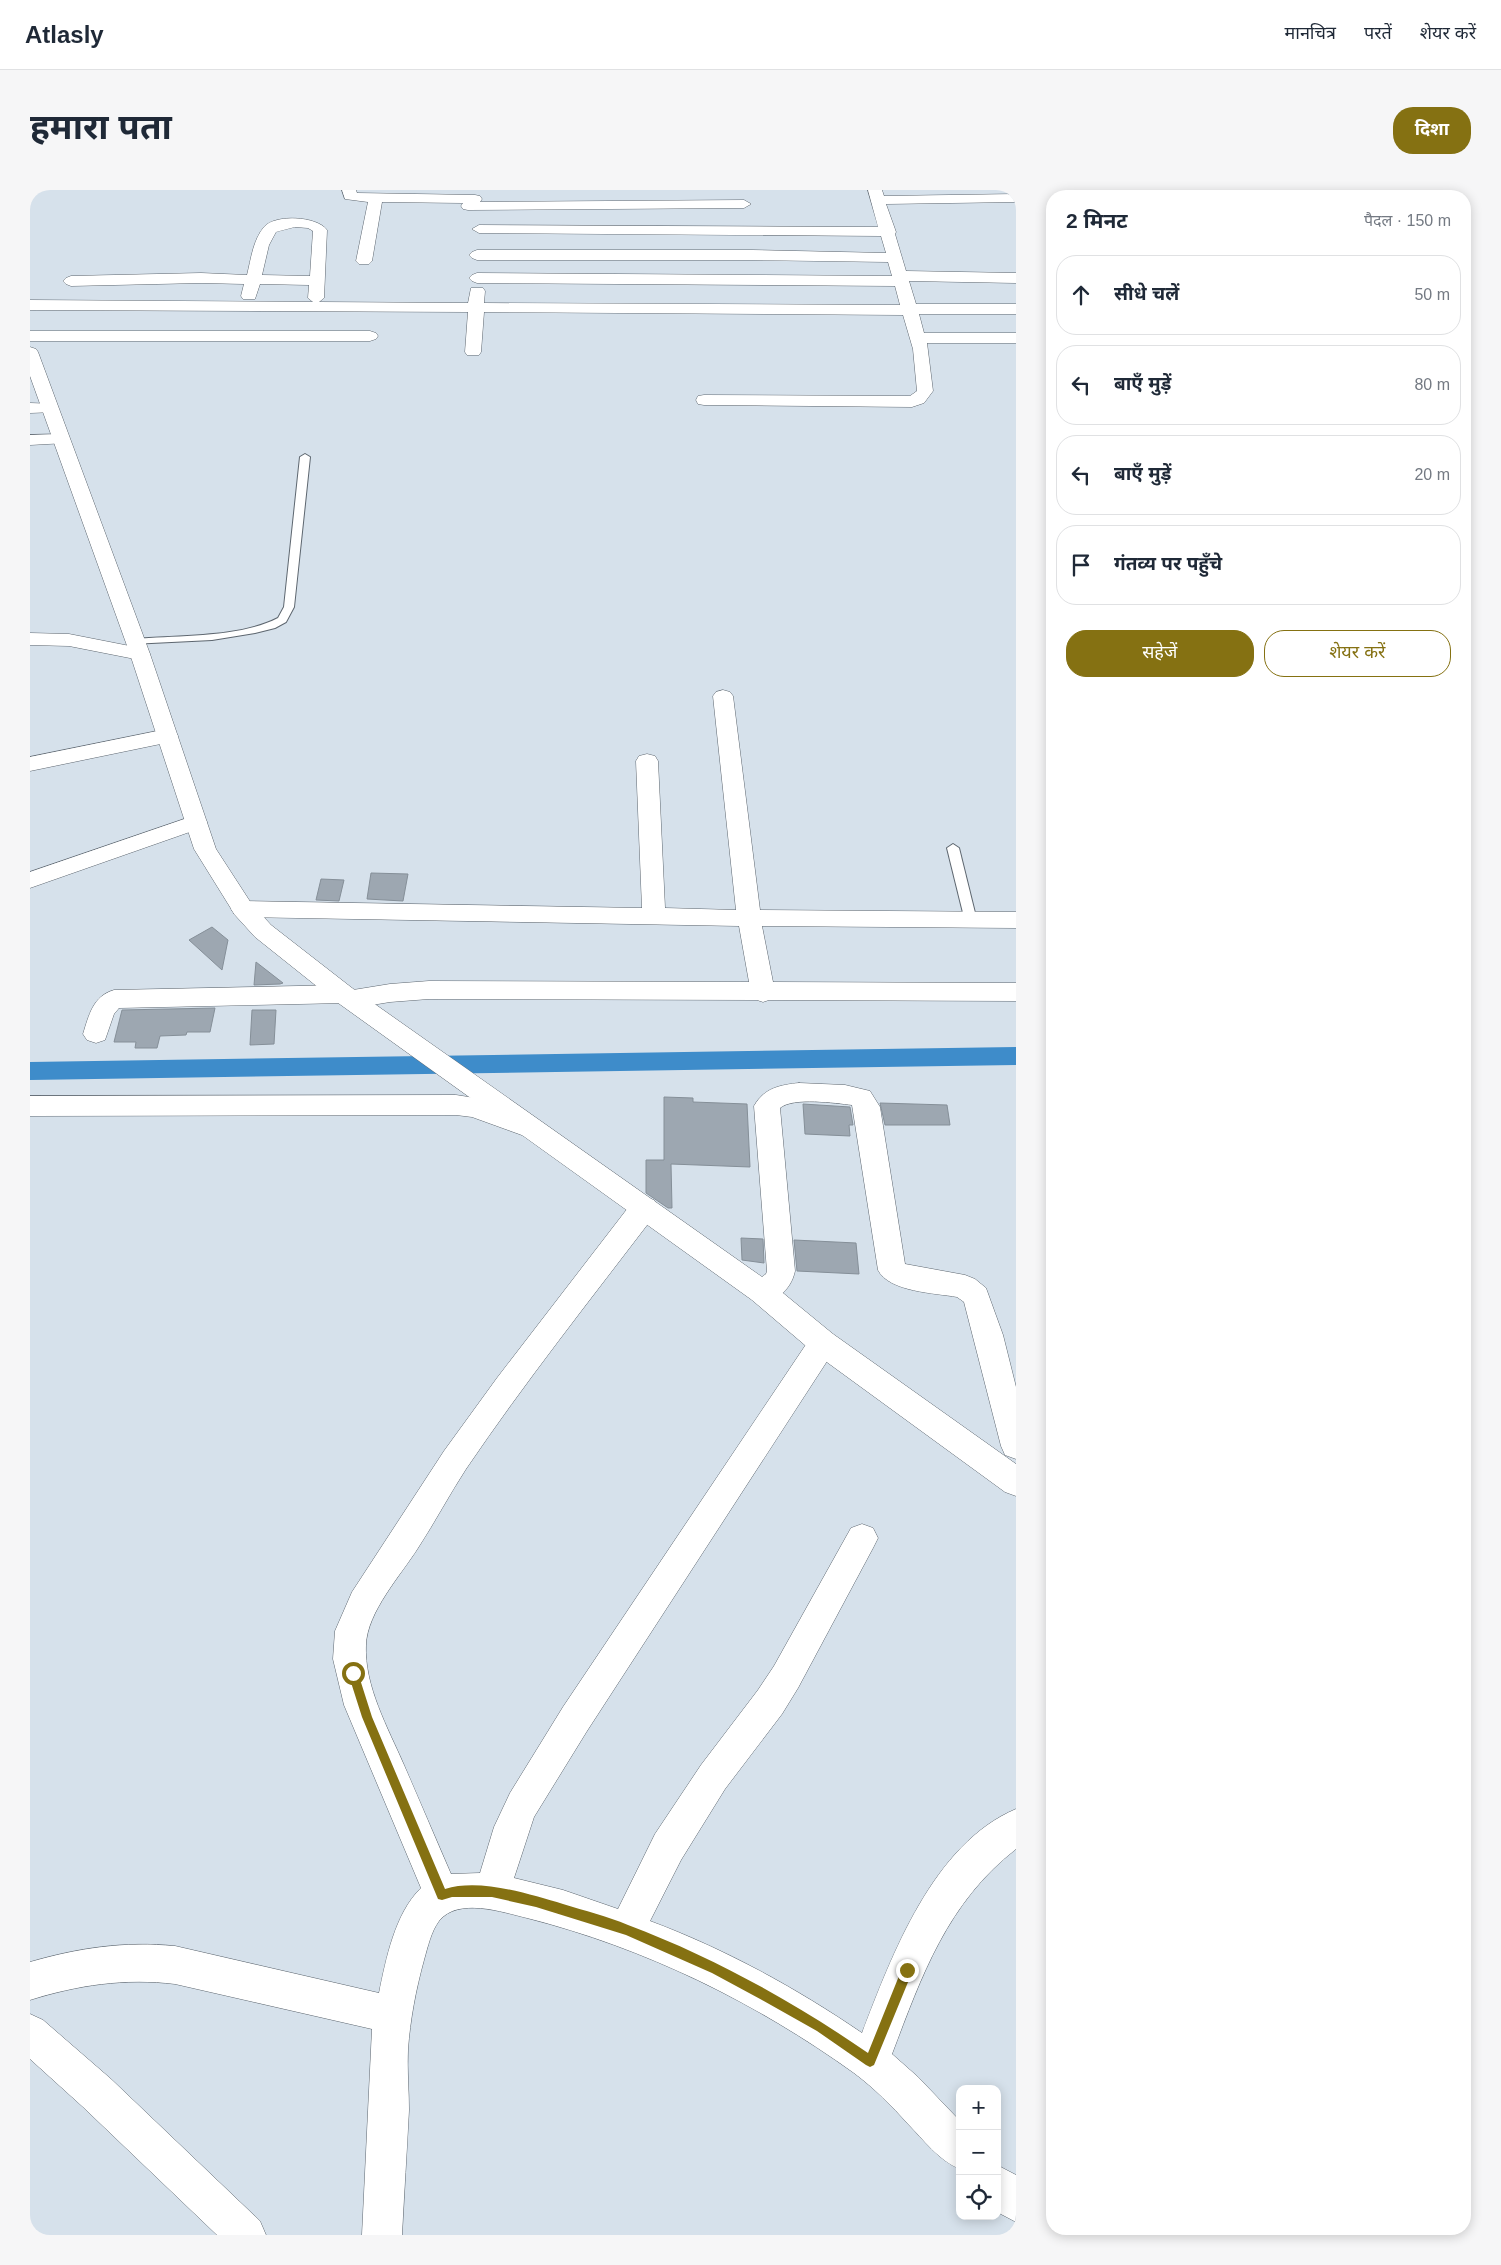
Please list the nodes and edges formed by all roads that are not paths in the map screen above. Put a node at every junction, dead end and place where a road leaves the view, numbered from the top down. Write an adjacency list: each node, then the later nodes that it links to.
1 (349, 190): 3 (street)
2 (874, 193): 5 (street); 8 (street)
3 (376, 198): 4 (street); 11 (street)
4 (473, 198): 6 (street); 7 (street)
5 (1016, 199)
6 (744, 204)
7 (479, 229): 8 (street); 9 (street)
8 (888, 232): 10 (street)
9 (477, 254): 10 (street); 12 (street)
10 (895, 258): 15 (street)
11 (364, 261)
12 (477, 278): 15 (street); 21 (street)
13 (1016, 278): 15 (street)
14 (253, 279): 16 (street); 16 (street); 17 (street); 19 (street)
15 (901, 279): 22 (street)
16 (318, 280): 20 (street)
17 (72, 281)
18 (30, 305): 19 (street)
19 (247, 307): 20 (street)
20 (315, 307): 21 (street)
21 (476, 308): 22 (street); 28 (street)
22 (910, 309): 23 (street); 26 (street)
23 (1016, 309)
24 (30, 336): 25 (street)
25 (370, 336)
26 (918, 338): 27 (street); 31 (street)
27 (1016, 338)
28 (473, 352)
29 (30, 353): 30 (street)
30 (34, 378): 32 (street)
31 (704, 400)
32 (40, 408): 33 (street)
33 (60, 439): 34 (street); 37 (street)
34 (30, 440)
35 (305, 457): 37 (lane)
36 (30, 639): 37 (street)
37 (137, 648): 39 (street)
38 (723, 696): 47 (street)
39 (167, 736): 41 (street); 42 (street)
40 (647, 761): 46 (street)
41 (30, 764)
42 (196, 822): 44 (street); 45 (street)
43 (952, 848): 49 (lane)
44 (30, 880)
45 (243, 909): 46 (street); 52 (street)
46 (654, 917): 47 (street)
47 (749, 918): 49 (street); 51 (street)
48 (1016, 920): 49 (street)
49 (971, 921)
50 (1016, 992): 51 (street)
51 (763, 993): 52 (street)
52 (348, 997): 53 (street); 55 (street)
53 (96, 1034)
54 (30, 1106): 55 (street)
55 (530, 1128): 56 (street)
56 (644, 1208): 57 (street); 64 (street)
57 (762, 1292): 58 (street); 59 (street)
58 (823, 1343): 60 (street); 63 (street)
59 (1016, 1446)
60 (1016, 1482)
61 (862, 1538): 65 (street)
62 (1016, 1827): 69 (street)
63 (492, 1892): 64 (street); 65 (street)
64 (442, 1895): 67 (street)
65 (627, 1930): 69 (street)
66 (30, 1981): 67 (street)
67 (392, 2015): 74 (street)
68 (30, 2033): 73 (street)
69 (870, 2061): 70 (street)
70 (956, 2145)
71 (1001, 2189): 72 (street)
72 (1016, 2202)
73 (246, 2235)
74 (382, 2235)

